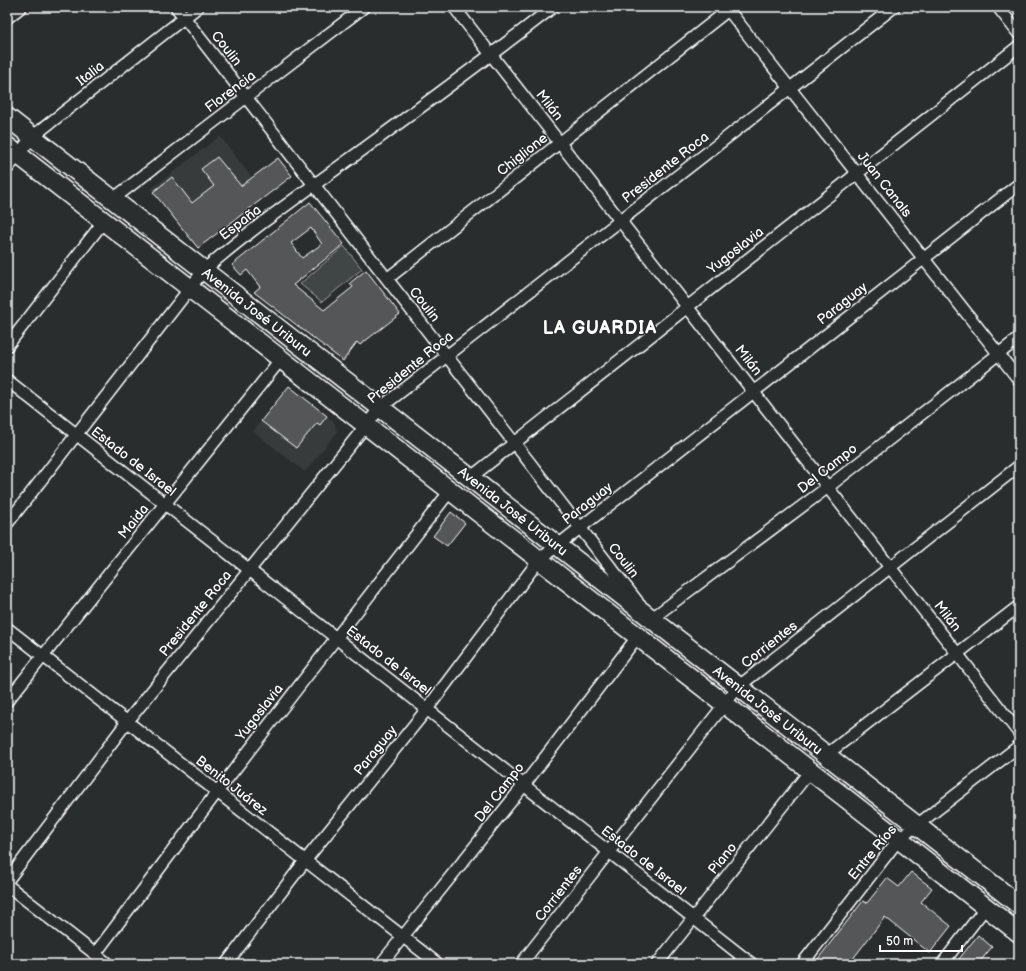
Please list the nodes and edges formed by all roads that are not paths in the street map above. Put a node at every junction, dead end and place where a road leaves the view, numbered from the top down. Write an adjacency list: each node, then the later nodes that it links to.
1 (21, 7): 10 (street)
2 (176, 7): 11 (street, Coulin)
3 (198, 7): 11 (street, Italia)
4 (364, 7): 16 (street, Florencia)
5 (454, 7): 14 (street, Milán)
6 (553, 7): 14 (street, España)
7 (894, 7): 15 (street, Presidente Roca)
8 (998, 7): 12 (street)
9 (729, 8): 15 (street, Juan Canals); 19 (street, Chiglione)
10 (7, 18)
11 (184, 18): 16 (street, Coulin); 18 (street, Italia)
12 (1019, 34)
13 (1019, 46): 22 (street, Yugoslavia)
14 (492, 55): 19 (street, Milán); 24 (street, España)
15 (790, 88): 22 (street, Juan Canals); 26 (street, Presidente Roca)
16 (246, 98): 24 (street, Coulin); 25 (street, Florencia)
17 (7, 117): 18 (main road, Avenida José Uriburu)
18 (32, 137): 20 (street, Italia); 25 (main road, Avenida José Uriburu)
19 (561, 142): 26 (street, Milán); 30 (street, Chiglione)
20 (13, 150): 21 (street, Italia); 27 (main road, Avenida José Uriburu)
21 (7, 170)
22 (857, 173): 28 (street, Juan Canals); 32 (street, Yugoslavia)
23 (1019, 184): 28 (street, Paraguay)
24 (314, 185): 29 (street, España); 30 (street, Coulin)
25 (113, 199): 29 (main road, Avenida José Uriburu)
26 (621, 220): 32 (street, Milán); 36 (street, Presidente Roca)
27 (104, 222): 31 (main road, Avenida José Uriburu); 34 (street)
28 (924, 259): 35 (street, Juan Canals); 40 (street, Paraguay)
29 (204, 270): 31 (street, España); 41 (main road, Avenida José Uriburu)
30 (387, 279): 36 (street, Coulin)
31 (190, 288): 37 (main road, Avenida José Uriburu); 43 (street, España)
32 (688, 306): 40 (street, Milán); 44 (street, Yugoslavia)
33 (1019, 338): 35 (street, Del Campo)
34 (7, 346)
35 (998, 354): 39 (street, Juan Canals); 47 (street, Del Campo)
36 (447, 356): 41 (street, Presidente Roca); 44 (street, Coulin)
37 (282, 359): 42 (main road, Avenida José Uriburu); 49 (street, Maida)
38 (7, 380): 43 (street, Estado de Israel)
39 (1019, 380)
40 (754, 391): 47 (street, Milán); 51 (street, Paraguay)
41 (380, 408): 42 (street, Presidente Roca); 46 (main road, Avenida José Uriburu)
42 (366, 425): 48 (main road, Avenida José Uriburu); 55 (street, Presidente Roca)
43 (76, 435): 49 (street, Estado de Israel); 50 (street, España)
44 (514, 443): 46 (street, Yugoslavia); 51 (street, Coulin)
45 (1019, 466): 54 (street, Corrientes)
46 (470, 478): 52 (main road, Avenida José Uriburu)
47 (828, 487): 54 (street, Milán); 57 (street, Del Campo)
48 (450, 491): 53 (main road, Avenida José Uriburu); 60 (street, Yugoslavia)
49 (165, 504): 55 (street, Estado de Israel); 62 (street, Maida)
50 (7, 524)
51 (580, 527): 52 (street, Paraguay); 57 (street, Coulin)
52 (557, 546): 53 (street, Paraguay); 57 (main road, Avenida José Uriburu)
53 (539, 560): 59 (main road, Avenida José Uriburu); 66 (street, Paraguay)
54 (891, 567): 61 (street, Milán); 63 (street, Corrientes)
55 (249, 570): 60 (street, Estado de Israel); 67 (street, Presidente Roca)
56 (1019, 606): 61 (street)
57 (651, 619): 63 (main road, Avenida José Uriburu)
58 (7, 628): 62 (street, Benito Juárez)
59 (638, 636): 65 (main road, Avenida José Uriburu); 72 (street, Del Campo)
60 (336, 638): 66 (street, Estado de Israel); 73 (street, Yugoslavia)
61 (958, 653): 68 (street, Milán); 70 (street)
62 (43, 656): 64 (street, Maida); 67 (street, Benito Juárez)
63 (738, 687): 65 (street, Corrientes); 70 (main road, Avenida José Uriburu)
64 (7, 701)
65 (725, 704): 71 (main road, Avenida José Uriburu); 76 (street, Corrientes)
66 (427, 709): 72 (street, Estado de Israel); 77 (street, Paraguay)
67 (127, 722): 73 (street, Benito Juárez); 78 (street, Presidente Roca)
68 (1019, 733)
69 (1019, 746): 74 (street, Entre Ríos)
70 (826, 755): 74 (main road, Avenida José Uriburu)
71 (810, 771): 75 (main road, Avenida José Uriburu); 82 (street, Piano)
72 (524, 785): 76 (street, Estado de Israel); 84 (street, Del Campo)
73 (217, 792): 77 (street, Benito Juárez); 85 (street, Yugoslavia)
74 (917, 826): 75 (street, Entre Ríos); 80 (main road, Avenida José Uriburu)
75 (899, 839): 81 (main road, Avenida José Uriburu); 93 (street, Entre Ríos)
76 (609, 852): 82 (street, Estado de Israel); 90 (street, Corrientes)
77 (305, 861): 84 (street, Benito Juárez); 87 (street, Paraguay)
78 (7, 881)
79 (7, 885): 85 (street)
80 (1019, 904)
81 (986, 908): 83 (main road, Avenida José Uriburu); 94 (street)
82 (693, 918): 91 (street, Piano); 92 (street, Estado de Israel)
83 (1019, 933)
84 (402, 936): 88 (street, Del Campo); 89 (street, Benito Juárez)
85 (95, 954): 86 (street)
86 (108, 964)
87 (226, 964)
88 (381, 964)
89 (438, 964)
90 (521, 964)
91 (657, 964)
92 (752, 964)
93 (802, 964)
94 (942, 964)

